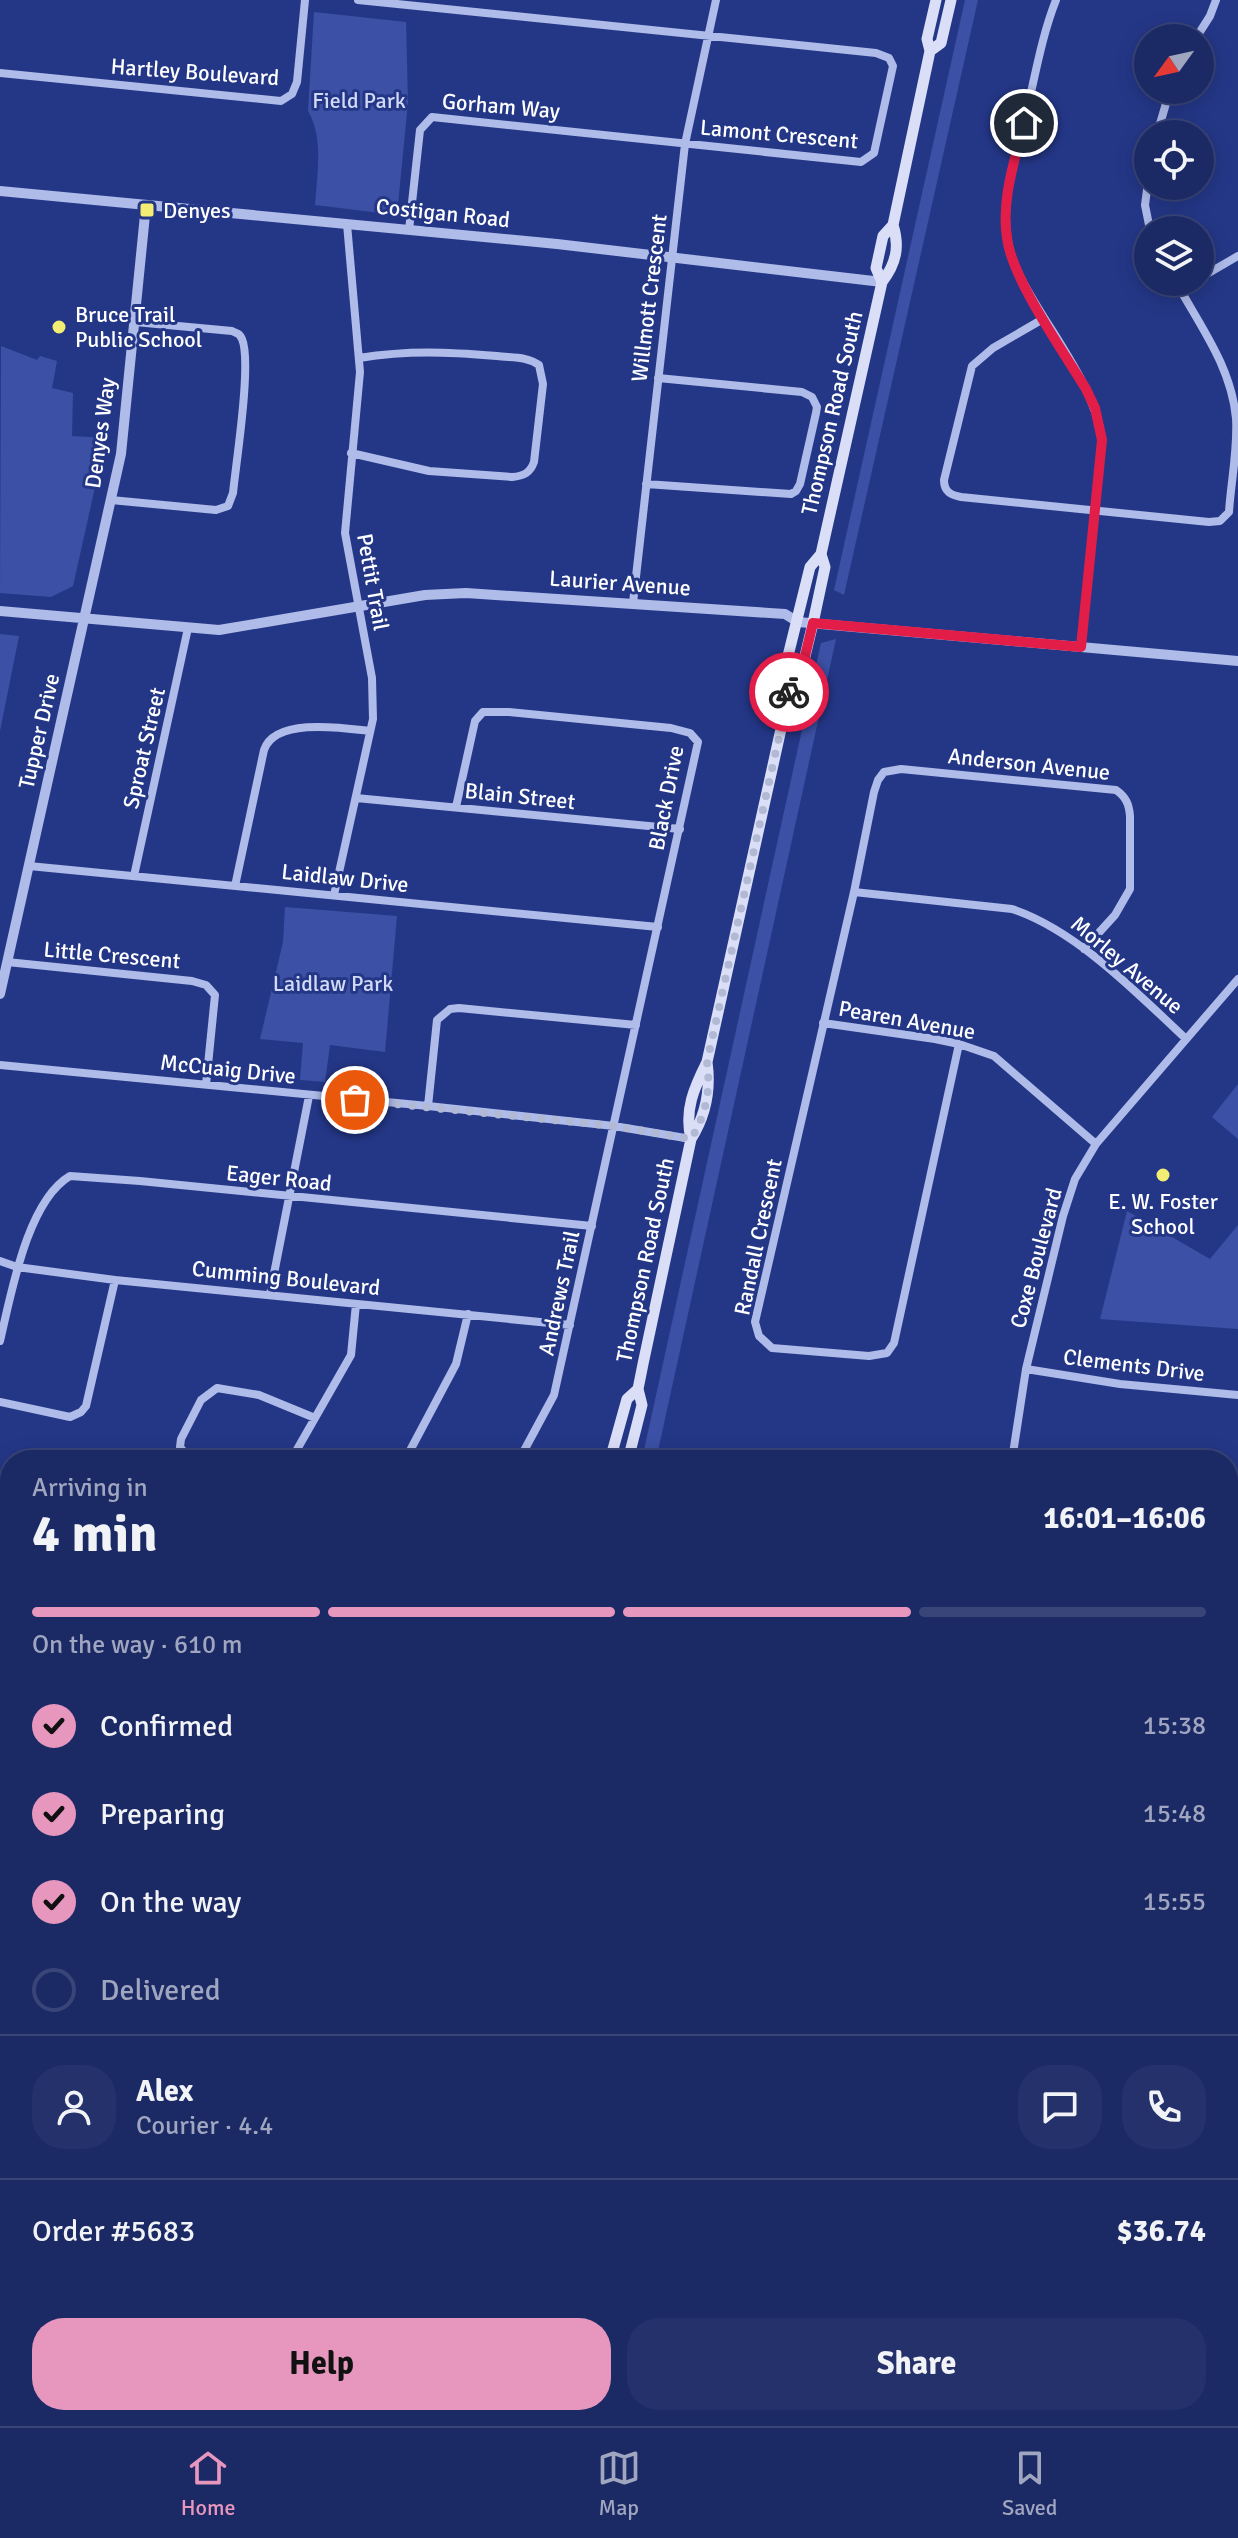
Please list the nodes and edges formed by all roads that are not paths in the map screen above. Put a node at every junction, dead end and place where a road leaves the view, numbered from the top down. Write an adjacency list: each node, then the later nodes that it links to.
1 (305, 0): 11 (street, Hartley Boulevard)
2 (359, 0): 9 (street)
3 (716, 0): 9 (street, Willmott Crescent)
4 (936, 0): 10 (main road, Thompson Road South)
5 (951, 0): 10 (main road, Thompson Road South)
6 (1056, 0): 22 (street)
7 (1216, 0): 8 (street)
8 (1203, 24)
9 (709, 35): 12 (street, Willmott Crescent); 12 (street, Lamont Crescent)
10 (930, 51): 20 (main road, Thompson Road South)
11 (0, 73)
12 (685, 144): 16 (street, Gorham Way); 18 (street, Willmott Crescent)
13 (0, 191): 14 (street, Costigan Road)
14 (146, 205): 15 (street, Costigan Road); 23 (street, Denyes Way)
15 (347, 224): 16 (street, Costigan Road); 24 (street, Pettit Trail)
16 (409, 230): 18 (street, Costigan Road)
17 (1238, 256): 19 (street)
18 (672, 258): 20 (street, Costigan Road); 25 (street, Willmott Crescent)
19 (1214, 270)
20 (882, 282): 30 (main road, Thompson Road South)
21 (1184, 296): 29 (street)
22 (1043, 319): 29 (street); 29 (street)
23 (135, 322): 28 (street, Denyes Way); 28 (street)
24 (359, 358): 26 (street, Pettit Trail); 26 (street)
25 (658, 378): 27 (street, Willmott Crescent); 27 (street)
26 (351, 453): 32 (street, Pettit Trail)
27 (646, 484): 31 (street, Willmott Crescent)
28 (111, 500): 34 (street, Denyes Way)
29 (1095, 511): 38 (street)
30 (821, 554): 35 (main road, Thompson Road South); 36 (main road, Thompson Road South)
31 (633, 603): 32 (street, Laurier Avenue); 35 (street, Laurier Avenue)
32 (359, 607): 37 (street, Laurier Avenue); 41 (street, Pettit Trail)
33 (0, 611): 34 (street, Laurier Avenue)
34 (84, 618): 37 (street, Laurier Avenue); 45 (street, Tupper Drive)
35 (798, 622): 36 (street, Laurier Avenue); 40 (main road, Thompson Road South)
36 (813, 623): 38 (street, Laurier Avenue); 40 (main road, Thompson Road South)
37 (188, 628): 46 (street, Sproat Street)
38 (1081, 647): 39 (street, Laurier Avenue)
39 (1238, 661)
40 (789, 693): 64 (main road, Thompson Road South)
41 (370, 731): 42 (street, Pettit Trail); 47 (street)
42 (356, 798): 43 (street, Blain Street); 49 (street, Pettit Trail)
43 (456, 807): 44 (street, Blain Street); 44 (street, Black Drive)
44 (680, 829): 50 (street, Black Drive)
45 (29, 866): 46 (street, Laidlaw Drive); 52 (street, Tupper Drive)
46 (134, 876): 47 (street, Laidlaw Drive)
47 (235, 886): 49 (street, Laidlaw Drive)
48 (854, 892): 51 (street, Morley Avenue); 51 (street, Anderson Avenue); 55 (street, Randall Crescent)
49 (334, 895): 50 (street, Laidlaw Drive)
50 (658, 927): 56 (street, Black Drive)
51 (1084, 949): 57 (street, Morley Avenue)
52 (7, 962): 54 (street, Tupper Drive); 60 (street, Little Crescent)
53 (1238, 979): 57 (street, Coxe Boulevard)
54 (0, 994)
55 (823, 1023): 58 (street, Pearen Avenue); 58 (street, Randall Crescent)
56 (636, 1025): 62 (street); 63 (street, Black Drive)
57 (1186, 1039): 65 (street, Coxe Boulevard)
58 (959, 1044): 65 (street, Pearen Avenue)
59 (0, 1065): 60 (street, McCuaig Drive)
60 (206, 1085): 61 (street, McCuaig Drive)
61 (309, 1096): 62 (street, McCuaig Drive); 66 (street)
62 (428, 1106): 63 (street, McCuaig Drive)
63 (614, 1126): 64 (street, McCuaig Drive); 67 (street, Andrews Trail)
64 (691, 1139): 77 (main road, Thompson Road South)
65 (1096, 1144): 76 (street, Coxe Boulevard)
66 (290, 1197): 67 (street, Eager Road); 69 (street, Eager Road); 71 (street)
67 (592, 1226): 74 (street, Andrews Trail)
68 (0, 1261): 69 (street, Cumming Boulevard)
69 (17, 1267): 70 (street, Cumming Boulevard); 75 (street)
70 (115, 1280): 71 (street, Cumming Boulevard); 79 (street)
71 (270, 1294): 72 (street, Cumming Boulevard)
72 (356, 1304): 73 (street, Cumming Boulevard); 80 (street)
73 (468, 1314): 74 (street, Cumming Boulevard); 83 (street)
74 (570, 1325): 84 (street, Andrews Trail)
75 (0, 1341)
76 (1026, 1369): 78 (street, Clements Drive); 87 (street, Coxe Boulevard)
77 (638, 1389): 85 (main road, Thompson Road South); 86 (main road, Thompson Road South)
78 (1238, 1395)
79 (0, 1402)
80 (315, 1418): 81 (street); 82 (street)
81 (182, 1450)
82 (297, 1450)
83 (410, 1450)
84 (524, 1450)
85 (613, 1450)
86 (631, 1450)
87 (1014, 1450)
88 (414, 2426): 89 (main road)
89 (430, 2426)

